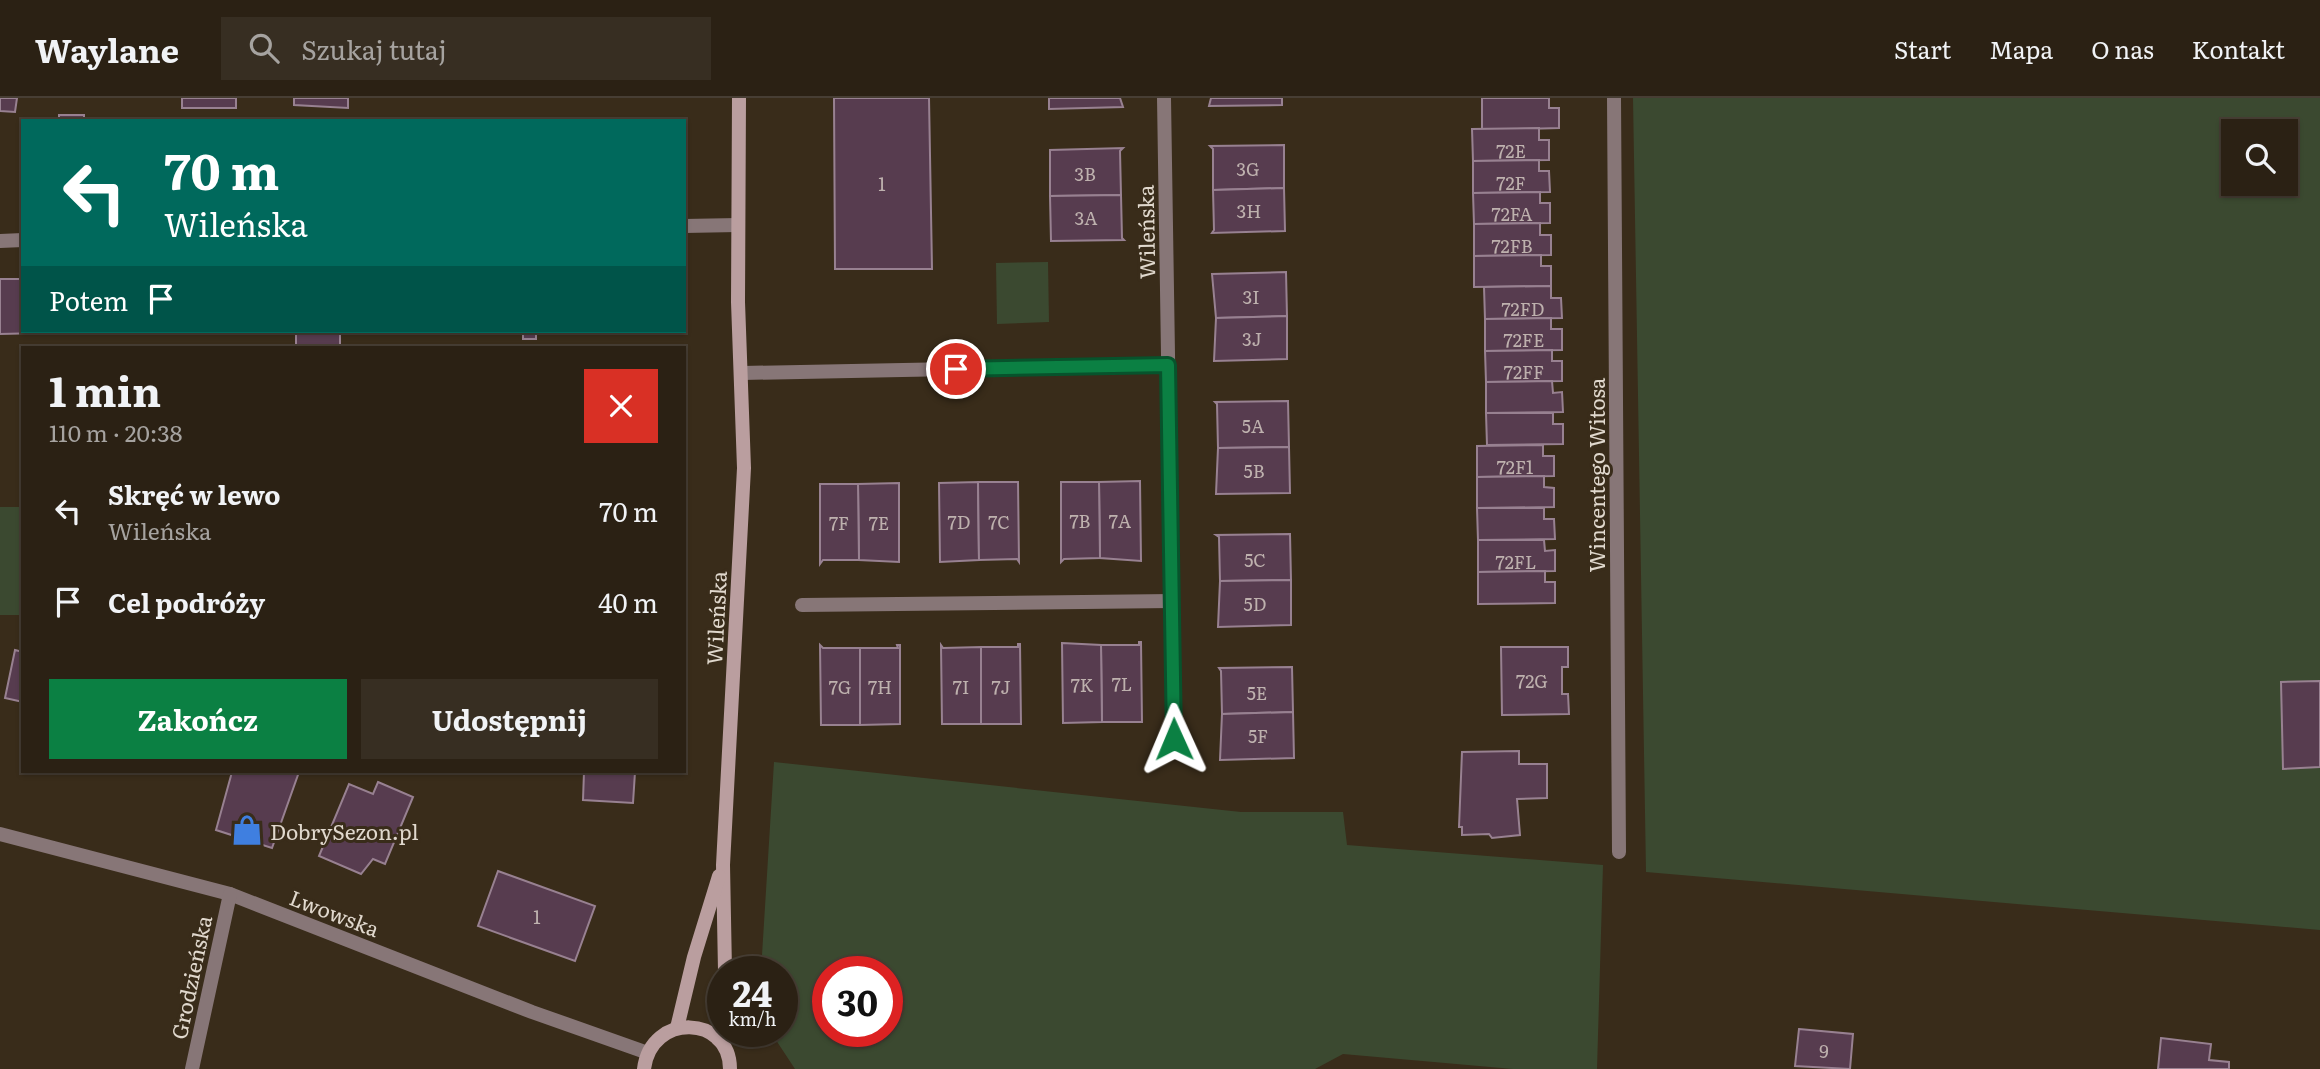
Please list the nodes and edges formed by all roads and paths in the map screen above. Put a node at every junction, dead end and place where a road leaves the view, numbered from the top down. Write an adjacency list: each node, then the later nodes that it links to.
1 (739, 98): 4 (main road, Wileńska)
2 (1164, 98): 8 (street, Wileńska)
3 (1614, 98): 14 (street, Wincentego Witosa)
4 (738, 225): 5 (street); 9 (main road, Wileńska)
5 (686, 226)
6 (21, 240): 7 (street)
7 (0, 241)
8 (1168, 365): 9 (street); 10 (street, Wileńska)
9 (743, 373): 15 (main road, Wileńska)
10 (1172, 601): 11 (street); 12 (street, Wileńska)
11 (802, 605)
12 (1174, 739)
13 (0, 834): 16 (street, Lwowska)
14 (1619, 852)
15 (723, 865): 17 (main road, Wileńska); 18 (main road, Wileńska)
16 (230, 894): 21 (street, Lwowska); 22 (street, Grodzieńska)
17 (725, 956)
18 (677, 1028): 19 (main road); 21 (main road)
19 (707, 1031)
20 (724, 1047): 24 (main road)
21 (648, 1053): 23 (main road)
22 (192, 1069)
23 (645, 1069)
24 (730, 1069)

